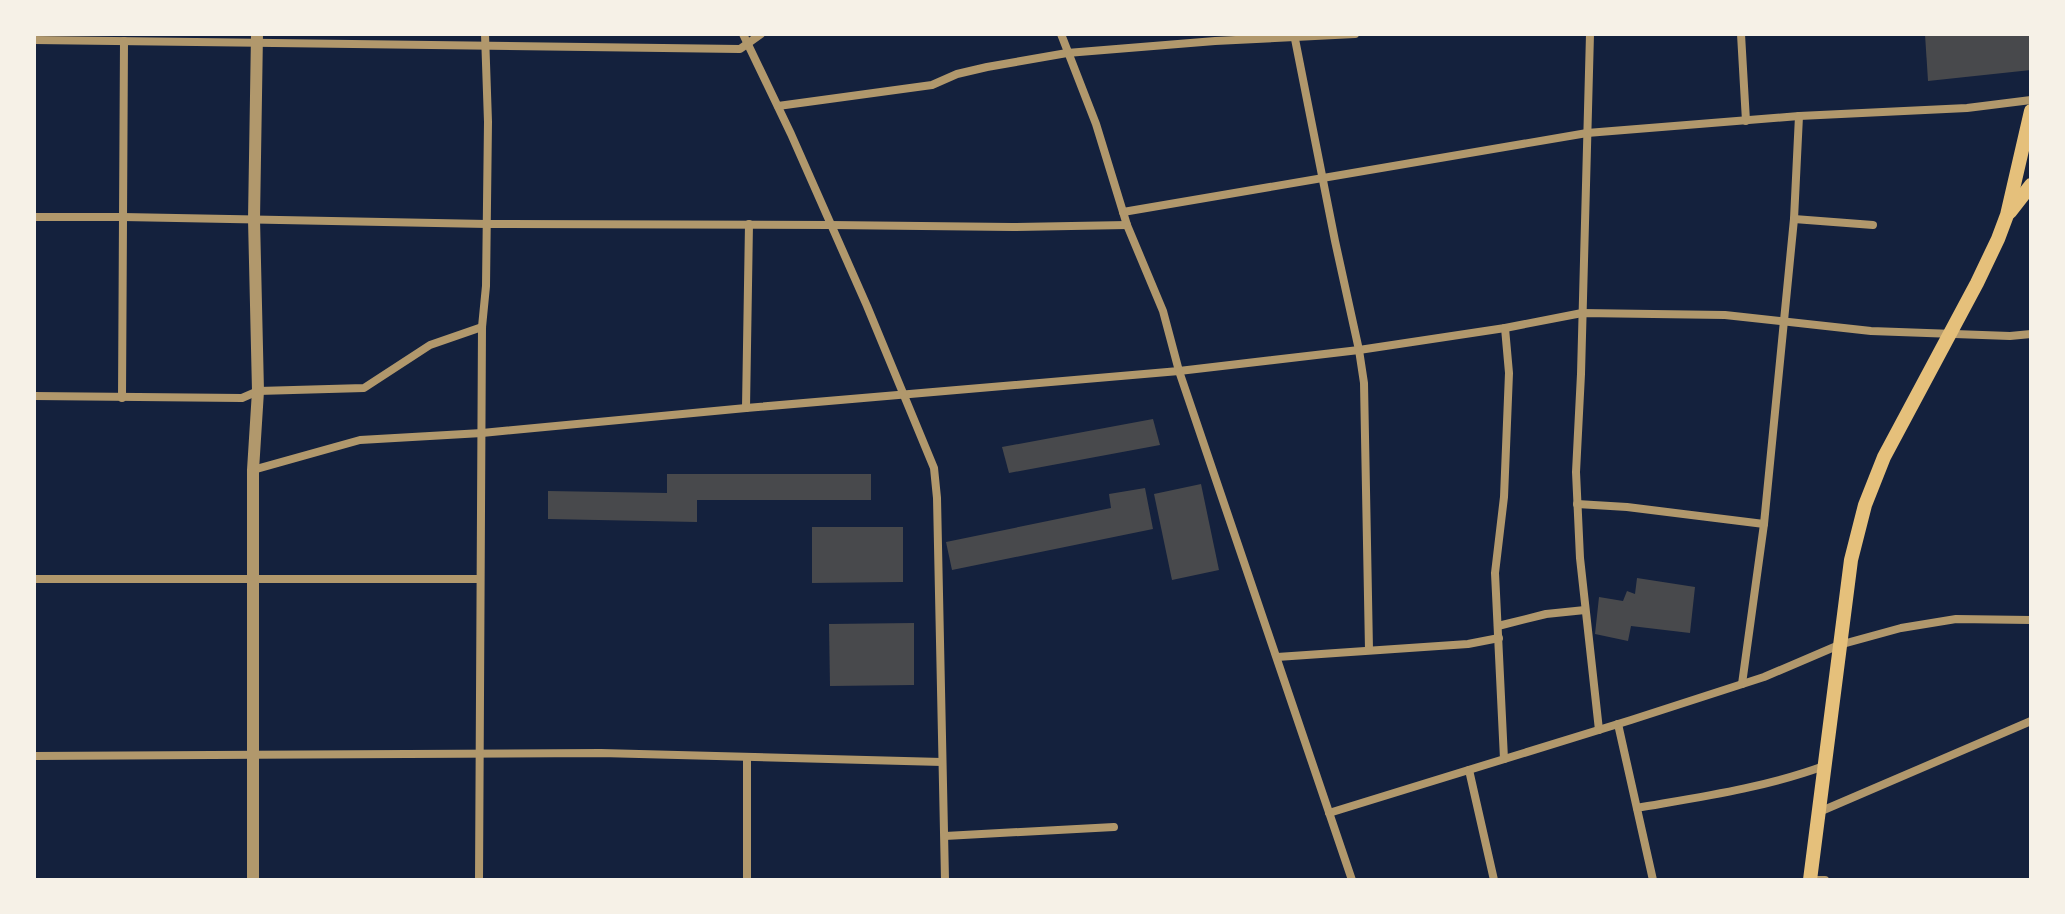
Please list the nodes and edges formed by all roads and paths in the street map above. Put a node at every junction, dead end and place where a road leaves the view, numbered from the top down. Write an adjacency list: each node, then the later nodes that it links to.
1 (485, 34): 12 (street)
2 (761, 34): 9 (street)
3 (1061, 34): 13 (street)
4 (1355, 34): 7 (street)
5 (1590, 34): 19 (street)
6 (1741, 34): 18 (street)
7 (1294, 36): 13 (street); 20 (street)
8 (256, 38): 11 (street); 12 (street); 26 (street)
9 (745, 38): 12 (street); 15 (street)
10 (34, 40): 11 (street)
11 (124, 41): 25 (street)
12 (485, 45): 28 (street)
13 (1067, 53): 15 (street); 22 (street)
14 (2031, 100): 17 (street)
15 (778, 106): 30 (street)
16 (2031, 111): 23 (main road)
17 (1799, 116): 18 (street); 27 (street)
18 (1746, 121): 19 (street)
19 (1587, 133): 20 (street); 33 (street)
20 (1323, 179): 22 (street); 39 (street)
21 (2031, 185): 23 (main road)
22 (1123, 212): 31 (street)
23 (2007, 215): 38 (main road)
24 (34, 217): 25 (street)
25 (123, 217): 26 (street); 44 (street)
26 (254, 219): 28 (street); 41 (street)
27 (1794, 219): 32 (street); 34 (street)
28 (487, 224): 29 (street); 35 (street)
29 (749, 224): 30 (street); 45 (street)
30 (831, 225): 31 (street); 42 (street)
31 (1127, 225): 40 (street)
32 (1873, 225)
33 (1582, 313): 34 (street); 36 (street); 48 (street)
34 (1783, 322): 38 (street); 49 (street)
35 (482, 327): 41 (street); 46 (street)
36 (1505, 328): 39 (street); 55 (street)
37 (2031, 334): 38 (street)
38 (1950, 335): 57 (main road)
39 (1359, 350): 40 (street); 58 (street)
40 (1179, 371): 42 (street); 59 (street)
41 (258, 391): 44 (street); 47 (street)
42 (903, 395): 45 (street); 69 (street)
43 (34, 396): 44 (street)
44 (122, 398)
45 (746, 408): 46 (street)
46 (482, 433): 47 (street); 52 (street)
47 (253, 470): 50 (street)
48 (1577, 504): 49 (street); 53 (street)
49 (1764, 524): 60 (street)
50 (253, 578): 51 (street); 52 (street); 64 (street)
51 (34, 579)
52 (480, 579): 65 (street)
53 (1585, 610): 55 (street); 63 (street)
54 (2031, 620): 57 (street)
55 (1498, 626): 56 (street)
56 (1499, 638): 58 (street); 68 (street)
57 (1839, 645): 60 (street); 70 (main road)
58 (1369, 650): 59 (street)
59 (1277, 657): 74 (street)
60 (1742, 684): 62 (street)
61 (2031, 721): 73 (street)
62 (1618, 724): 63 (street); 72 (street)
63 (1599, 730): 68 (street)
64 (253, 755): 65 (street); 66 (street); 77 (street)
65 (479, 755): 67 (street); 78 (street)
66 (34, 756)
67 (747, 758): 69 (street); 79 (street)
68 (1504, 759): 71 (street)
69 (942, 762): 76 (street)
70 (1824, 766): 72 (street); 73 (main road)
71 (1469, 770): 74 (street); 82 (street)
72 (1637, 808): 83 (street)
73 (1818, 812): 84 (main road)
74 (1329, 813): 81 (street)
75 (1114, 827): 76 (street)
76 (945, 836): 80 (street)
77 (253, 880)
78 (479, 880)
79 (747, 880)
80 (945, 880)
81 (1352, 880)
82 (1494, 880)
83 (1653, 880)
84 (1810, 880): 85 (street)
85 (1825, 880)

